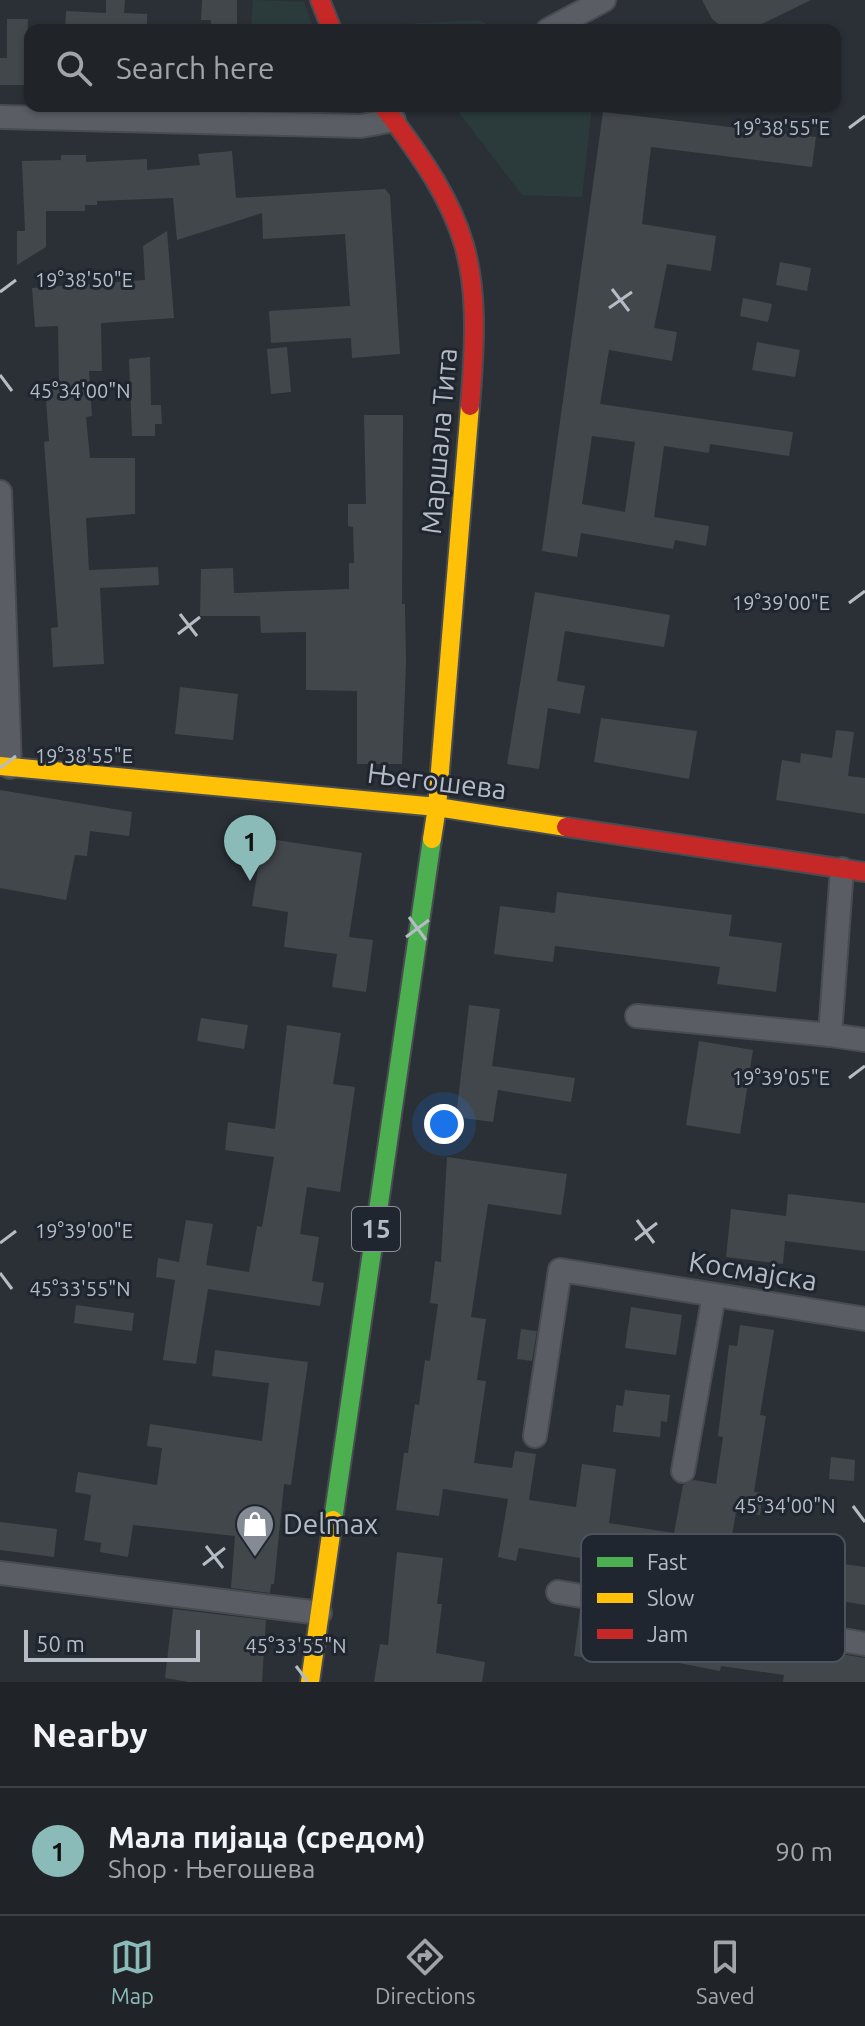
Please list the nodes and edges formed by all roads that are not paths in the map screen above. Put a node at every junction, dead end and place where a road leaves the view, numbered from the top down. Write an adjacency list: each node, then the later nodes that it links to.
1 (320, 0): 3 (main road)
2 (604, 0): 4 (street)
3 (330, 24)
4 (559, 24)
5 (388, 113): 6 (street); 9 (main road, Маршала Тита)
6 (0, 117)
7 (0, 492): 8 (street)
8 (5, 766): 9 (main road, Његошева)
9 (437, 807): 10 (main road, Његошева); 22 (main road, 15)
10 (842, 869): 11 (main road, Његошева); 13 (street)
11 (865, 872)
12 (637, 1016): 13 (street)
13 (830, 1035): 14 (street)
14 (865, 1040)
15 (714, 1295): 16 (street, Космајска); 17 (street, Космајска); 18 (street)
16 (865, 1319)
17 (535, 1436)
18 (683, 1471)
19 (0, 1573): 22 (street)
20 (558, 1592): 21 (street)
21 (581, 1596)
22 (320, 1613): 25 (main road, 15)
23 (845, 1641): 24 (street)
24 (865, 1644)
25 (310, 1682)

